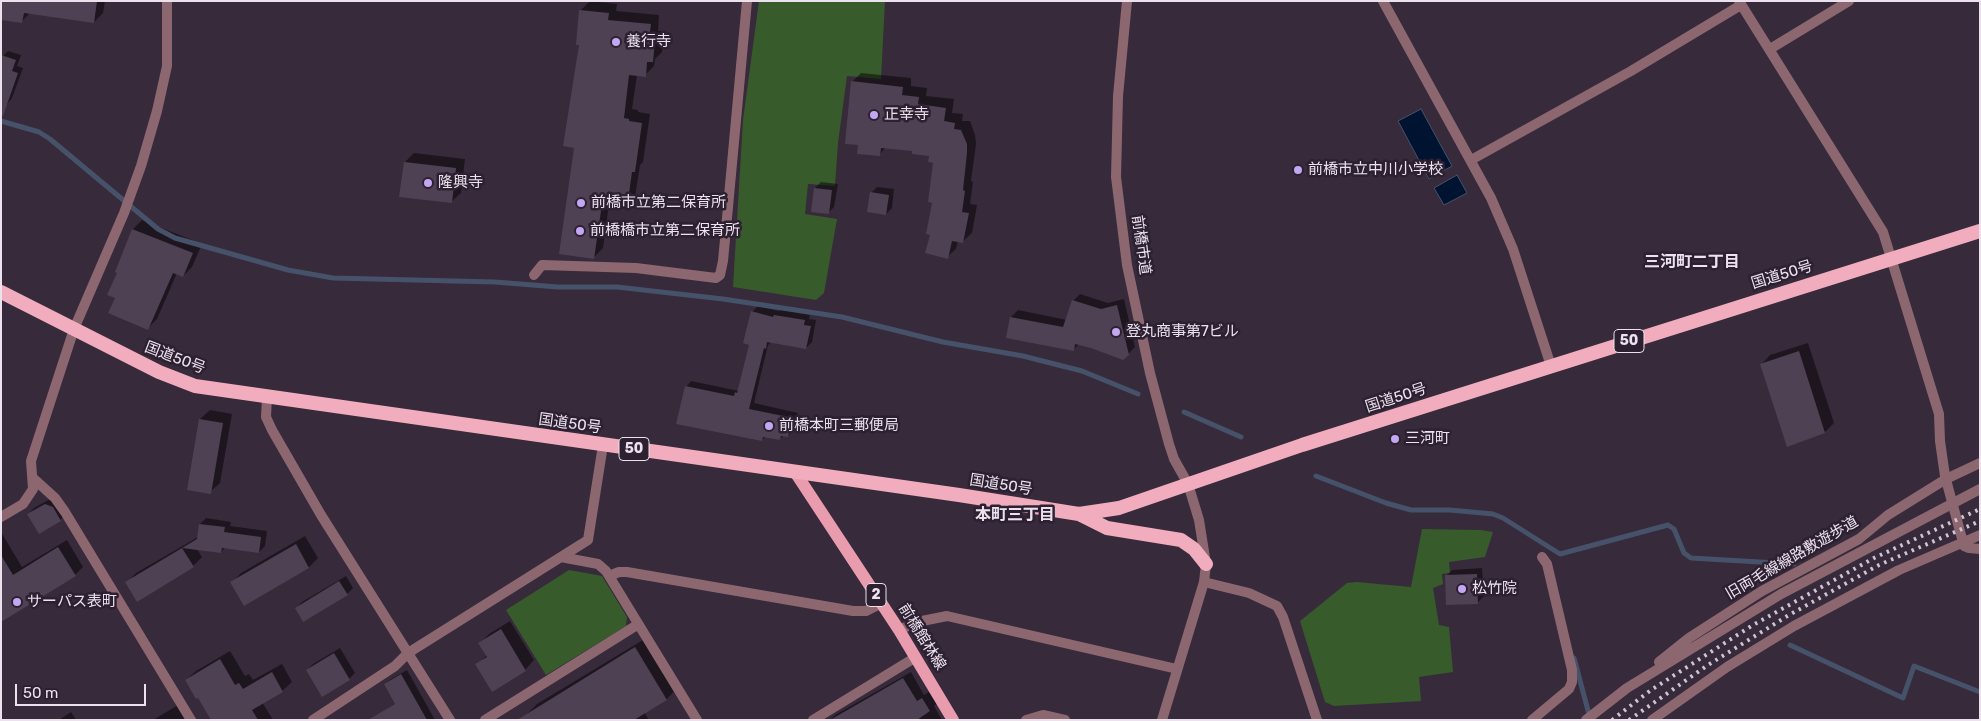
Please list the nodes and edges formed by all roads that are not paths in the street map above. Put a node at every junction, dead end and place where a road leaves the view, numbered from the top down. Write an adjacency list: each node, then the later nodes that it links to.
1 (166, 1): 13 (street)
2 (747, 1): 11 (street)
3 (1127, 1): 21 (street, 前橋市道)
4 (1849, 1): 7 (street)
5 (1387, 3): 8 (street)
6 (1740, 3): 7 (street); 8 (street)
7 (1770, 49): 10 (street)
8 (1470, 160): 14 (street)
9 (1980, 231): 10 (highway, 国道50号 / 50)
10 (1890, 258): 14 (highway, 国道50号 / 50); 20 (street)
11 (534, 274)
12 (1, 292): 13 (highway, 国道50号 / 50)
13 (74, 329): 15 (highway, 国道50号 / 50); 19 (street)
14 (1551, 366): 21 (highway, 国道50号 / 50)
15 (267, 397): 16 (highway, 国道50号 / 50); 37 (street)
16 (603, 445): 18 (highway, 国道50号 / 50); 29 (street)
17 (1980, 463): 20 (street, 旧両毛線線路敷遊歩道)
18 (795, 472): 24 (highway, 国道50号 / 50); 34 (main road, 前橋館林線 / 2)
19 (34, 480): 25 (street); 41 (street)
20 (1946, 480): 23 (street); 40 (street, 旧両毛線線路敷遊歩道)
21 (1188, 484): 24 (highway, 国道50号 / 50); 31 (street, 前橋市道)
22 (1980, 489): 23 (street, 旧両毛線線路敷遊歩道)
23 (1952, 502): 27 (street); 40 (street, 旧両毛線線路敷遊歩道)
24 (1079, 514): 31 (highway)
25 (1, 518)
26 (1980, 534): 27 (street)
27 (1963, 541): 28 (street); 54 (street)
28 (1980, 549)
29 (561, 556): 32 (street); 37 (street)
30 (1542, 557): 52 (street)
31 (1206, 564): 33 (street, 前橋市道)
32 (608, 576): 34 (street); 35 (street)
33 (1204, 582): 39 (street, 前橋市道); 51 (street)
34 (882, 603): 36 (main road, 前橋館林線 / 2)
35 (637, 625): 44 (street); 45 (street)
36 (899, 630): 38 (main road, 前橋館林線 / 2); 39 (street)
37 (408, 653): 42 (street); 43 (street)
38 (916, 657): 46 (street); 47 (main road, 前橋館林線 / 2)
39 (1176, 669): 50 (street, 前橋市道)
40 (1627, 688): 53 (street, 旧両毛線線路敷遊歩道)
41 (191, 720)
42 (313, 720)
43 (450, 720)
44 (485, 720)
45 (697, 720)
46 (813, 720)
47 (953, 720)
48 (1026, 720): 49 (street)
49 (1065, 720)
50 (1162, 720)
51 (1317, 720)
52 (1532, 720)
53 (1586, 720)
54 (1652, 720)

